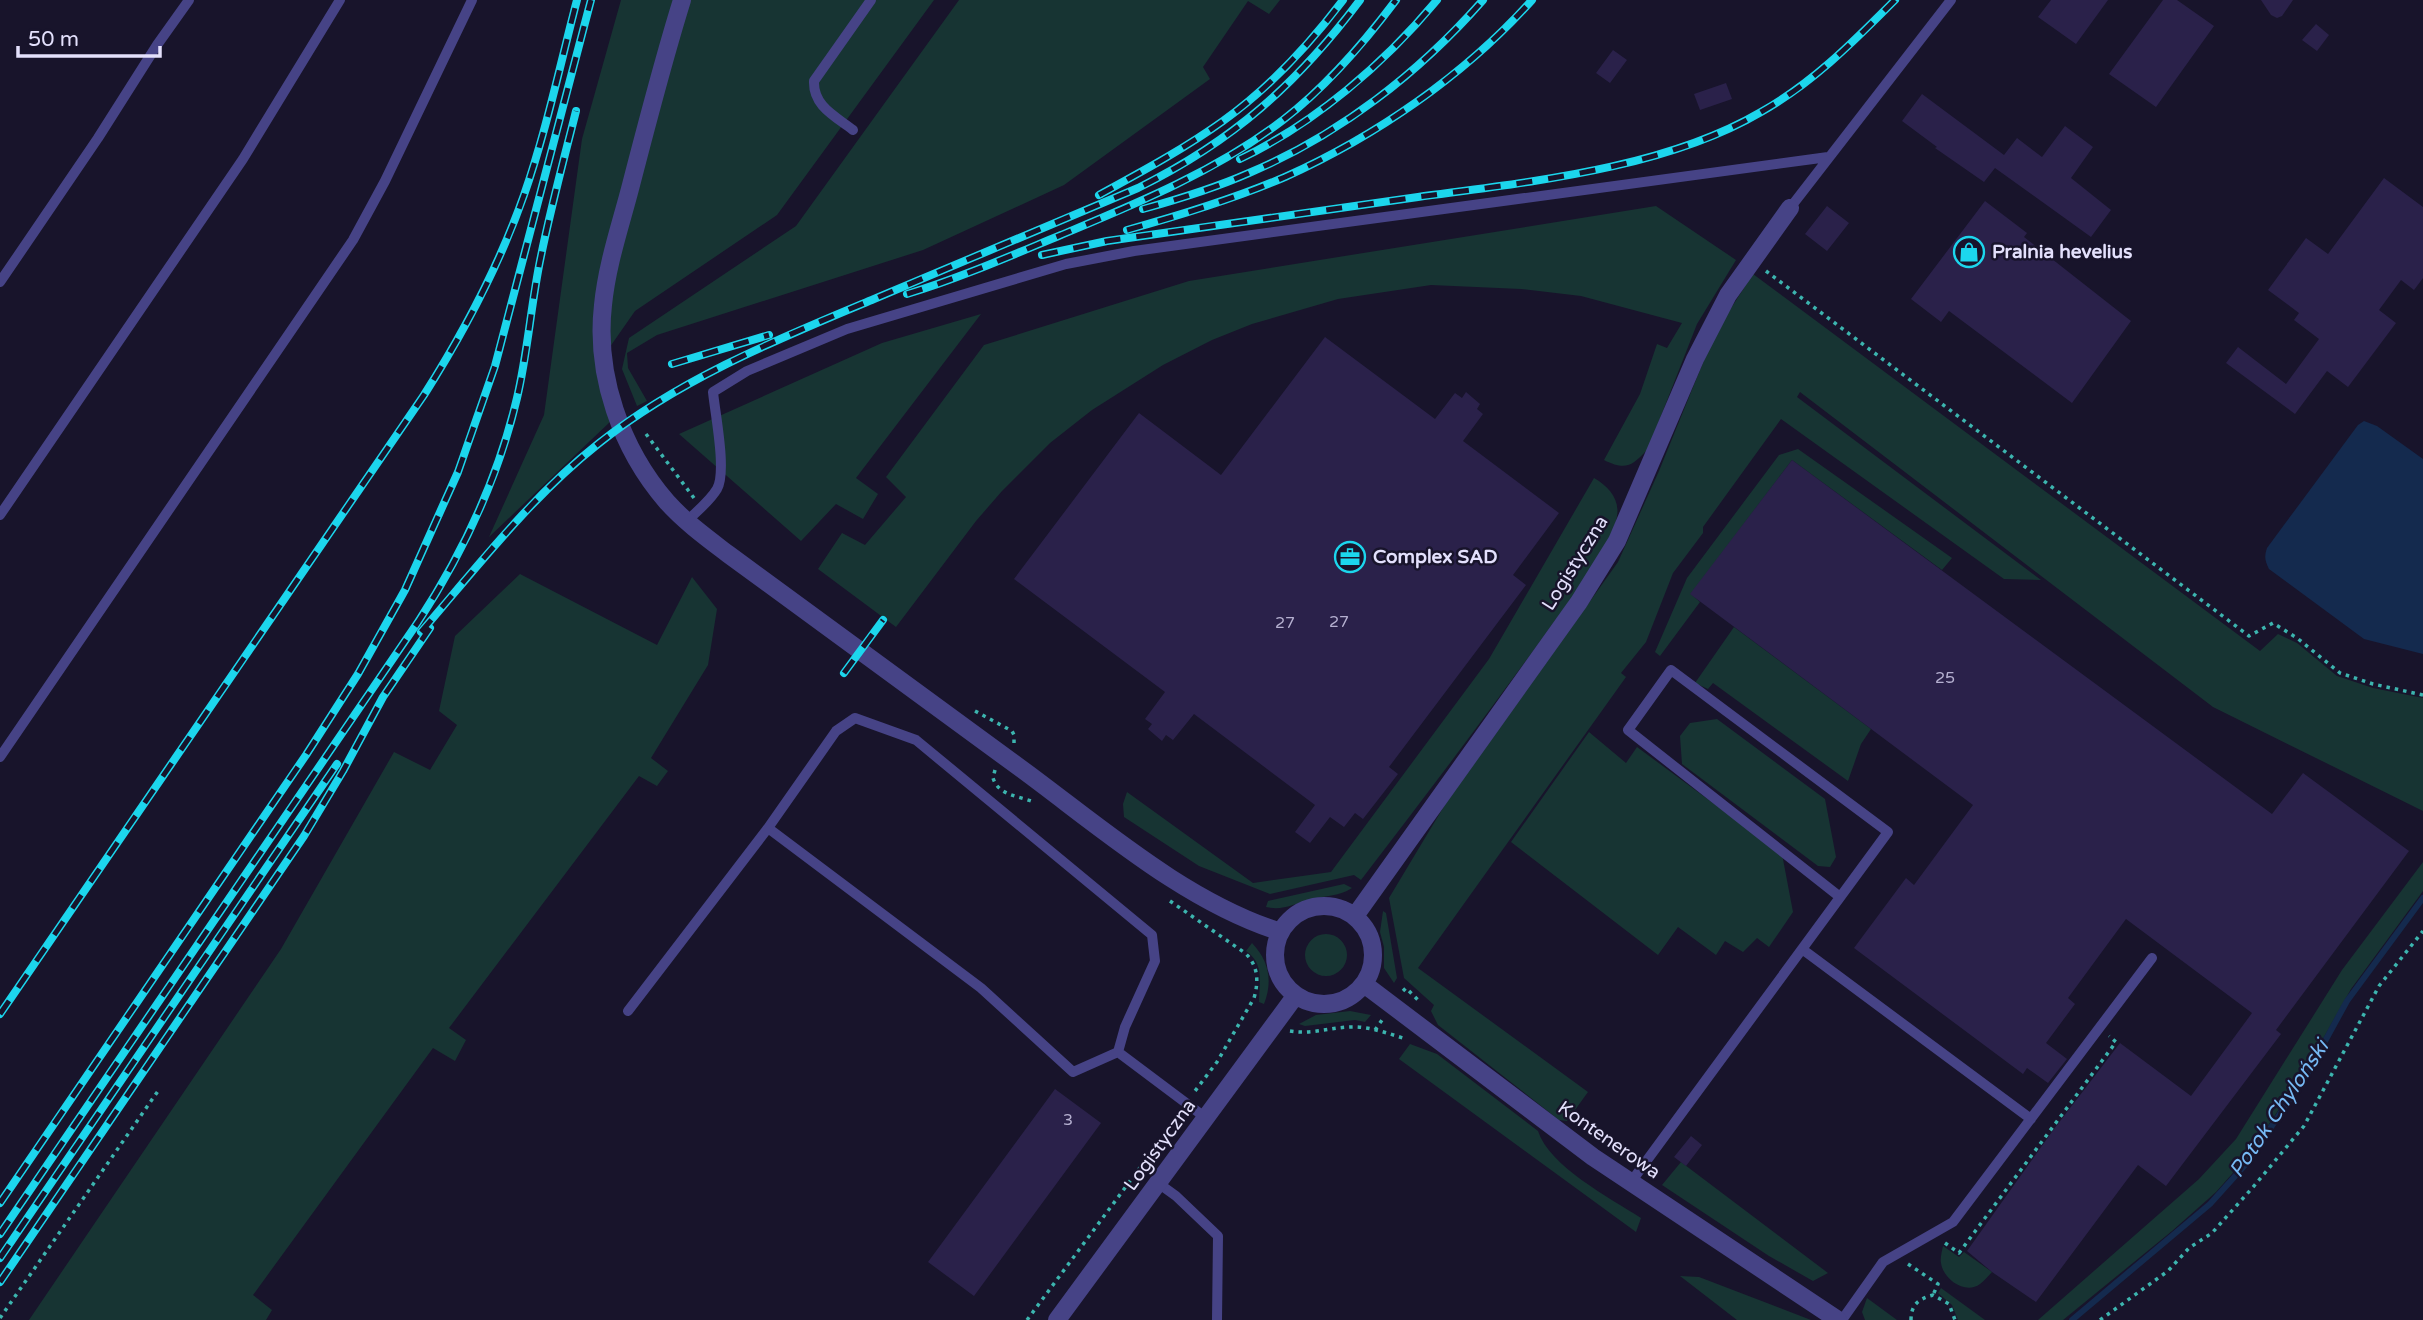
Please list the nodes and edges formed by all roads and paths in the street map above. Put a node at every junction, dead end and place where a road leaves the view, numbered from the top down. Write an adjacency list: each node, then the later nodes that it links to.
1 (189, 0): 11 (lane)
2 (340, 0): 14 (lane)
3 (472, 0): 19 (lane)
4 (682, 0): 15 (street)
5 (871, 0): 7 (lane)
6 (1951, 0): 8 (lane)
7 (853, 130)
8 (1828, 158): 9 (lane); 13 (lane)
9 (1790, 208): 25 (street, Logistyczna)
10 (1762, 268): 16 (path)
11 (0, 282)
12 (642, 429): 13 (path)
13 (701, 506): 15 (lane)
14 (0, 514)
15 (687, 522): 27 (street)
16 (2423, 695)
17 (968, 708): 18 (path)
18 (1011, 749)
19 (0, 757)
20 (999, 765): 21 (path)
21 (1045, 810)
22 (768, 828): 32 (lane); 38 (lane); 38 (lane)
23 (1160, 894): 39 (path)
24 (1840, 897): 24 (lane); 28 (lane)
25 (1355, 916): 27 (street); 30 (street)
26 (2423, 931): 56 (path)
27 (1281, 932): 31 (street)
28 (1802, 949): 42 (lane); 44 (lane)
29 (2152, 958): 34 (lane)
30 (1364, 984): 31 (street); 44 (street, Kontenerowa)
31 (1296, 995): 41 (street, Logistyczna)
32 (628, 1011)
33 (1382, 1020): 35 (path)
34 (2099, 1029): 42 (lane); 46 (path)
35 (1375, 1030): 36 (path); 37 (path)
36 (1292, 1031)
37 (1411, 1041)
38 (1118, 1052): 41 (lane)
39 (1196, 1090)
40 (158, 1091): 49 (path)
41 (1206, 1118): 45 (street, Logistyczna)
42 (2031, 1119): 46 (lane)
43 (1175, 1120): 50 (path)
44 (1631, 1182): 53 (street, Kontenerowa)
45 (1158, 1183): 51 (street, Logistyczna); 52 (lane)
46 (1932, 1234): 47 (lane)
47 (1895, 1255): 48 (path); 53 (lane)
48 (1933, 1295): 54 (path); 55 (path)
49 (0, 1318)
50 (1027, 1320)
51 (1057, 1320)
52 (1217, 1320)
53 (1840, 1320)
54 (1911, 1320)
55 (1955, 1320)
56 (2100, 1320)

